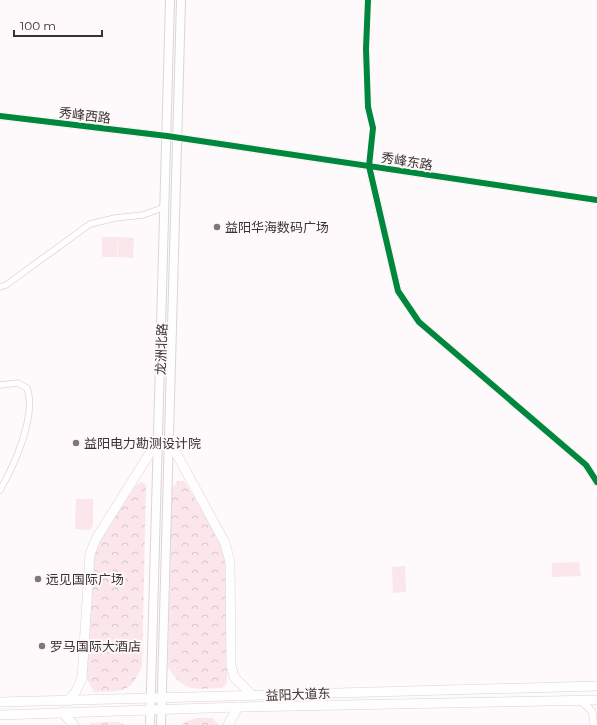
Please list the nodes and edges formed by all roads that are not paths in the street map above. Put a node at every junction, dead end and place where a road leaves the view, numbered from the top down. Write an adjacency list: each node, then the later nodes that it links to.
1 (170, 0): 5 (main road, 龙洲北路)
2 (181, 0): 6 (main road, 龙洲北路)
3 (368, 0): 7 (street)
4 (0, 116): 5 (street, 秀峰西路)
5 (167, 136): 6 (street, 秀峰东路); 9 (main road, 龙洲北路)
6 (176, 137): 7 (street, 秀峰东路); 13 (main road, 龙洲北路)
7 (369, 166): 8 (street, 秀峰东路); 14 (street)
8 (597, 200)
9 (165, 207): 10 (street); 12 (main road, 龙洲北路)
10 (0, 287)
11 (0, 385): 15 (street)
12 (158, 440): 18 (main road, 龙洲北路); 20 (main road)
13 (169, 440): 17 (main road); 19 (main road, 龙洲北路)
14 (597, 482)
15 (0, 490)
16 (597, 686): 17 (main road, 益阳大道东)
17 (252, 695): 19 (main road, 益阳大道东)
18 (151, 698): 19 (main road, 益阳大道东); 20 (main road, 益阳大道东); 26 (main road, 龙洲北路)
19 (162, 698): 25 (main road, 龙洲北路)
20 (68, 700): 23 (main road, 益阳大道东)
21 (580, 700): 22 (main road); 24 (main road); 34 (street)
22 (597, 700)
23 (0, 702)
24 (238, 707): 25 (main road); 33 (main road)
25 (162, 709): 26 (main road); 32 (main road, 龙洲北路)
26 (151, 710): 27 (main road); 31 (main road, 龙洲北路)
27 (62, 712): 28 (main road); 30 (main road)
28 (0, 715)
29 (597, 720): 34 (street)
30 (74, 725)
31 (150, 725)
32 (161, 725)
33 (228, 725)
34 (595, 725)

